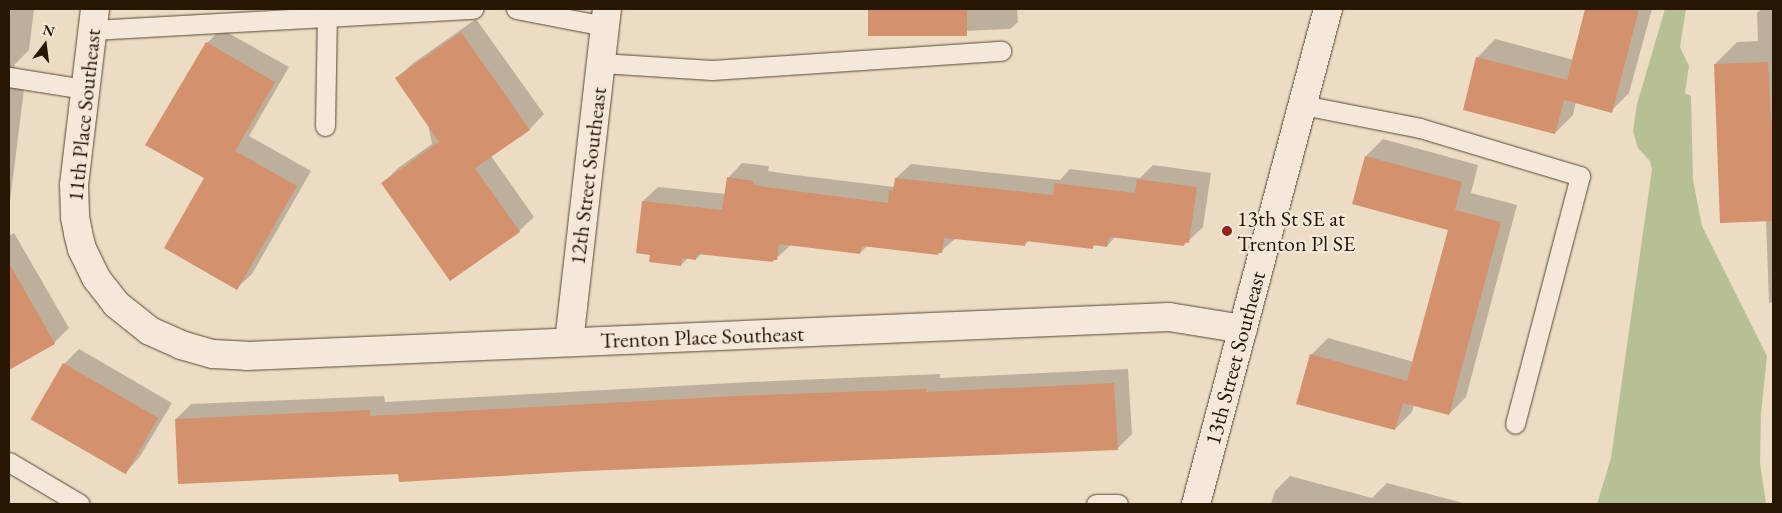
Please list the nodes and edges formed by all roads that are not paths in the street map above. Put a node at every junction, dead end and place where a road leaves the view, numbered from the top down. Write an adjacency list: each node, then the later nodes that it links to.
1 (474, 9): 4 (lane)
2 (516, 9): 5 (lane)
3 (1328, 9): 11 (street, 13th Street Southeast)
4 (327, 16): 6 (lane); 12 (lane)
5 (606, 18): 8 (street, 12th Street Southeast)
6 (94, 19): 10 (street, 11th Place Southeast)
7 (1001, 51): 8 (lane)
8 (601, 63): 15 (street, 12th Street Southeast)
9 (9, 78): 10 (lane)
10 (86, 89): 14 (street, 11th Place Southeast)
11 (1303, 104): 13 (street, 13th Street Southeast); 16 (lane)
12 (325, 126)
13 (1243, 329): 15 (street, Trenton Place Southeast); 21 (street, 13th Street Southeast)
14 (162, 337): 15 (street, Trenton Place Southeast)
15 (569, 342)
16 (1515, 424)
17 (9, 462): 18 (lane)
18 (80, 504)
19 (1096, 504): 20 (lane)
20 (1118, 504)
21 (1196, 504)

